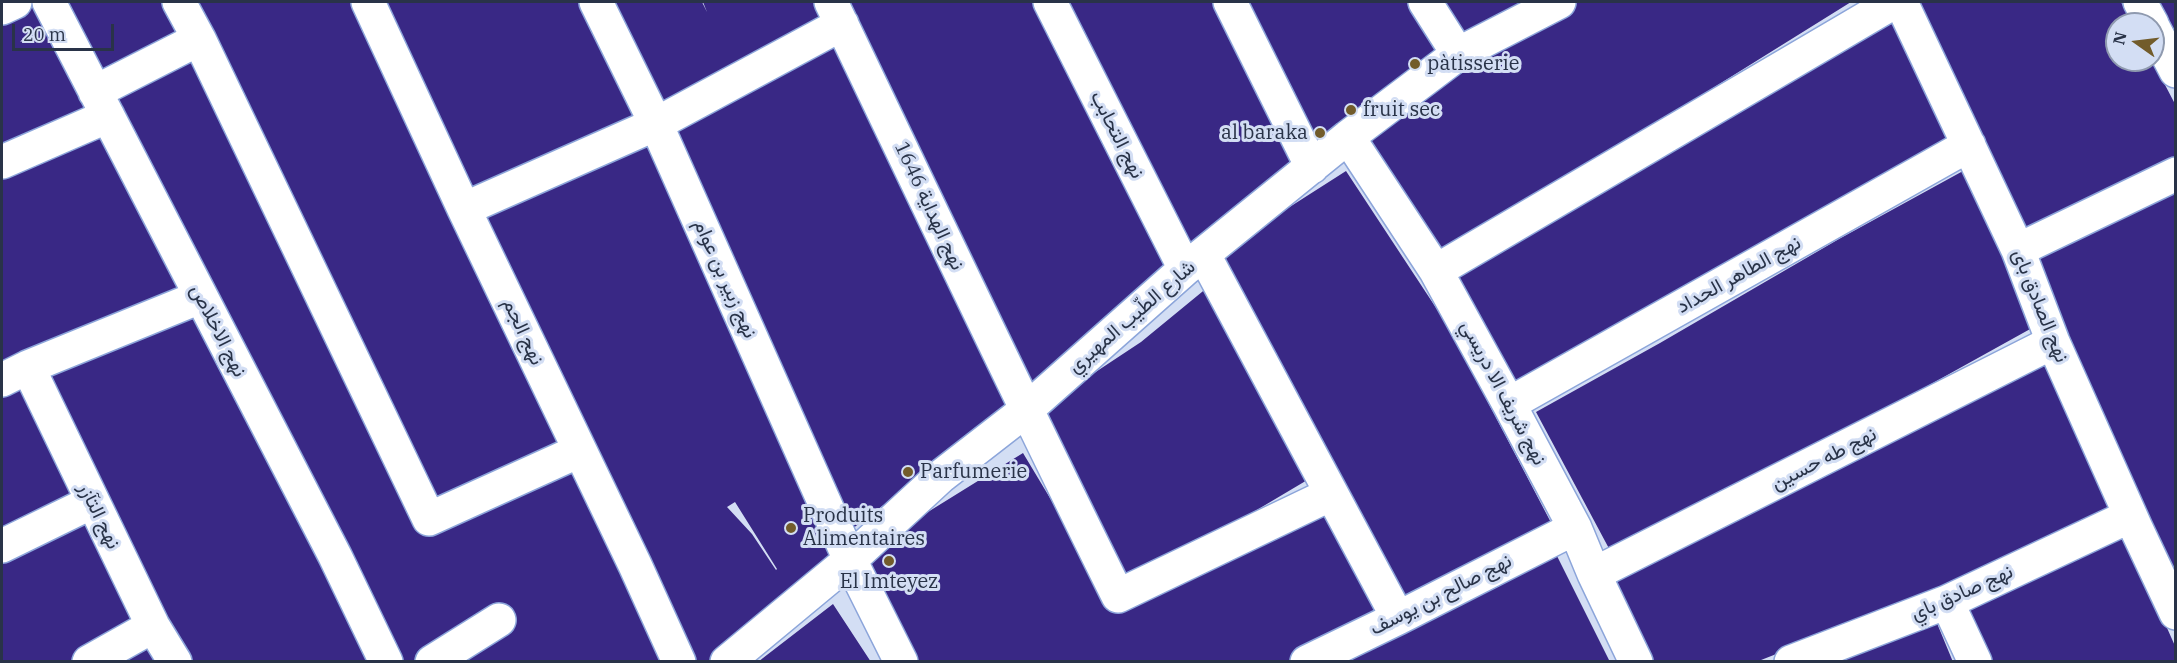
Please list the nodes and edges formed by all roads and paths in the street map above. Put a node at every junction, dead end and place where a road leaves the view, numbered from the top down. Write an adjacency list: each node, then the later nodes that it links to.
1 (15, 2): 12 (street)
2 (49, 2): 18 (street, نهج الاخلاص)
3 (179, 2): 14 (street)
4 (369, 2): 25 (street, نهج الجم)
5 (596, 2): 19 (street, نهج زبير بن عوام)
6 (1050, 2): 27 (street, نهج التحابب)
7 (1230, 2): 23 (street)
8 (1425, 2): 16 (street)
9 (1559, 2): 16 (street, شارع الطّيب المهيري)
10 (1894, 2): 28 (street)
11 (1901, 2): 21 (street, نهج الصادق باى)
12 (2, 8)
13 (837, 13): 19 (street); 33 (street, نهج الهداية 1646)
14 (199, 39): 18 (street); 34 (street)
15 (2165, 51): 17 (street)
16 (1458, 54): 20 (street, شارع الطّيب المهيري)
17 (2175, 71)
18 (101, 104): 22 (street); 29 (street, نهج الاخلاص)
19 (656, 124): 25 (street); 40 (street, نهج زبير بن عوام)
20 (1348, 137): 23 (street, شارع الطّيب المهيري); 28 (street, نهج شريف الا دريسي)
21 (1968, 145): 26 (street, نهج الصادق باى); 32 (street, نهج الطاهر الحداد)
22 (2, 162)
23 (1312, 167): 27 (street, شارع الطّيب المهيري)
24 (2175, 174): 26 (street)
25 (464, 209): 34 (street, نهج الجم)
26 (2018, 250): 30 (street, نهج الصادق باى)
27 (1194, 262): 33 (street, شارع الطّيب المهيري); 35 (street, نهج التحابب)
28 (1436, 270): 32 (street, نهج شريف الا دريسي)
29 (200, 297): 31 (street); 49 (street, نهج الاخلاص)
30 (2053, 342): 37 (street, نهج الصادق باى); 41 (street, نهج طه حسين)
31 (15, 374): 36 (street, نهج التآزر)
32 (1509, 404): 38 (street, نهج شريف الا دريسي)
33 (1026, 411): 35 (street); 40 (street, شارع الطّيب المهيري)
34 (579, 451): 51 (street, نهج الجم)
35 (1331, 494): 44 (street, نهج التحابب)
36 (92, 502): 39 (street); 46 (street, نهج التآزر)
37 (2130, 516): 42 (street, نهج صادق باي); 43 (street, نهج الصادق باى)
38 (1575, 528): 41 (street, نهج شريف الا دريسي); 44 (street, نهج صالح بن يوسف)
39 (2, 546)
40 (850, 560): 52 (street, شارع الطّيب المهيري); 53 (street, نهج زبير بن عوام)
41 (1594, 574): 55 (street, نهج شريف الا دريسي)
42 (1947, 602): 56 (street, نهج صادق باي); 57 (street)
43 (2175, 613)
44 (1398, 618): 54 (street, نهج صالح بن يوسف)
45 (499, 620): 50 (street)
46 (153, 626): 47 (street); 48 (street, نهج التآزر)
47 (89, 662)
48 (175, 662)
49 (386, 662)
50 (432, 662)
51 (679, 662)
52 (727, 662)
53 (901, 662)
54 (1307, 662)
55 (1636, 662)
56 (1791, 662)
57 (1975, 662)

